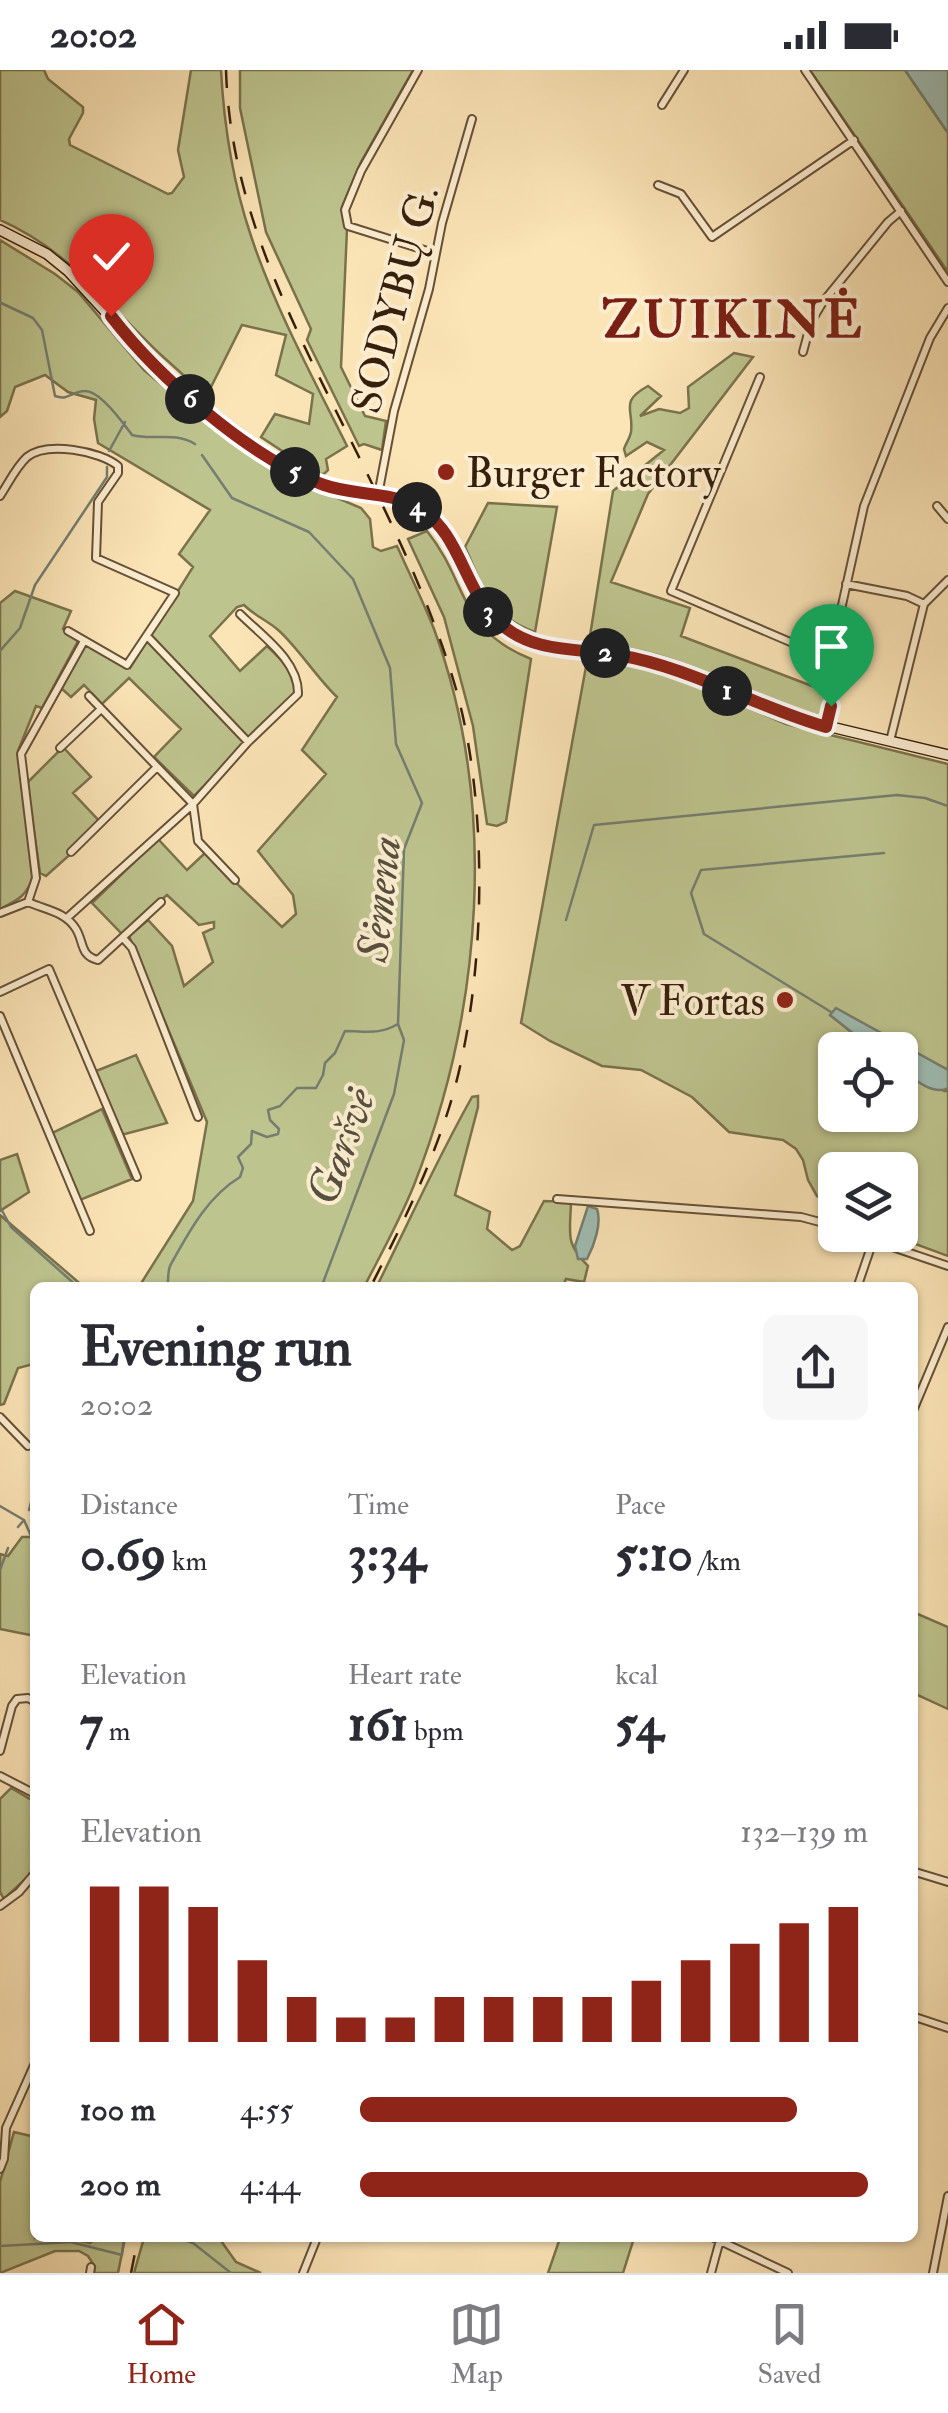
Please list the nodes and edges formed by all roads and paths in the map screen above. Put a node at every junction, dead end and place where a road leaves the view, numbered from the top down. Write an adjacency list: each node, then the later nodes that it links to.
1 (418, 70): 10 (street)
2 (684, 70): 4 (street)
3 (805, 70): 6 (street)
4 (662, 105)
5 (472, 118): 10 (street, SODYBŲ G.)
6 (854, 140): 7 (street); 8 (street)
7 (658, 186)
8 (901, 212): 11 (street); 13 (street)
9 (0, 230): 15 (main road)
10 (434, 253): 15 (street, SODYBŲ G.)
11 (948, 282)
12 (948, 308): 20 (street)
13 (803, 352)
14 (760, 377): 26 (street)
15 (378, 495): 29 (main road)
16 (0, 496): 24 (street)
17 (936, 506): 18 (street)
18 (948, 519)
19 (948, 580): 21 (street)
20 (846, 584): 21 (street); 26 (street)
21 (924, 604): 31 (street)
22 (240, 614): 30 (street)
23 (68, 631): 25 (street)
24 (147, 636): 25 (street); 30 (street)
25 (84, 641): 38 (street)
26 (830, 659): 29 (street)
27 (89, 696): 28 (street)
28 (101, 708): 32 (street); 34 (street)
29 (826, 727): 31 (main road)
30 (248, 742): 35 (street)
31 (890, 742): 33 (main road)
32 (60, 748)
33 (948, 755)
34 (158, 766): 35 (street); 36 (street)
35 (193, 804): 37 (street); 41 (street)
36 (71, 852)
37 (235, 880)
38 (28, 902): 40 (street); 41 (street)
39 (160, 902): 42 (street)
40 (0, 914)
41 (68, 917): 42 (street)
42 (123, 938): 45 (street)
43 (0, 992): 46 (street)
44 (0, 1016): 49 (street)
45 (198, 1117)
46 (137, 1177)
47 (557, 1199): 48 (street)
48 (818, 1222)
49 (90, 1231)
50 (869, 1252): 53 (street)
51 (906, 1252): 52 (street)
52 (948, 1266)
53 (859, 1282)
54 (948, 1327): 55 (street)
55 (918, 1399)
56 (0, 1417): 57 (street)
57 (28, 1446)
58 (30, 1699): 59 (street)
59 (0, 1752)
60 (0, 1776): 61 (street)
61 (30, 1791)
62 (918, 1874): 64 (street)
63 (30, 1879): 65 (street)
64 (948, 1882)
65 (0, 1906)
66 (918, 2018): 67 (street)
67 (948, 2028)
68 (30, 2074): 70 (street)
69 (0, 2114): 70 (street)
70 (6, 2128): 71 (street)
71 (0, 2169)
72 (948, 2196): 79 (street)
73 (316, 2242): 76 (street)
74 (716, 2242): 77 (street)
75 (723, 2242): 78 (street)
76 (304, 2273)
77 (711, 2273)
78 (788, 2273)
79 (933, 2273)

